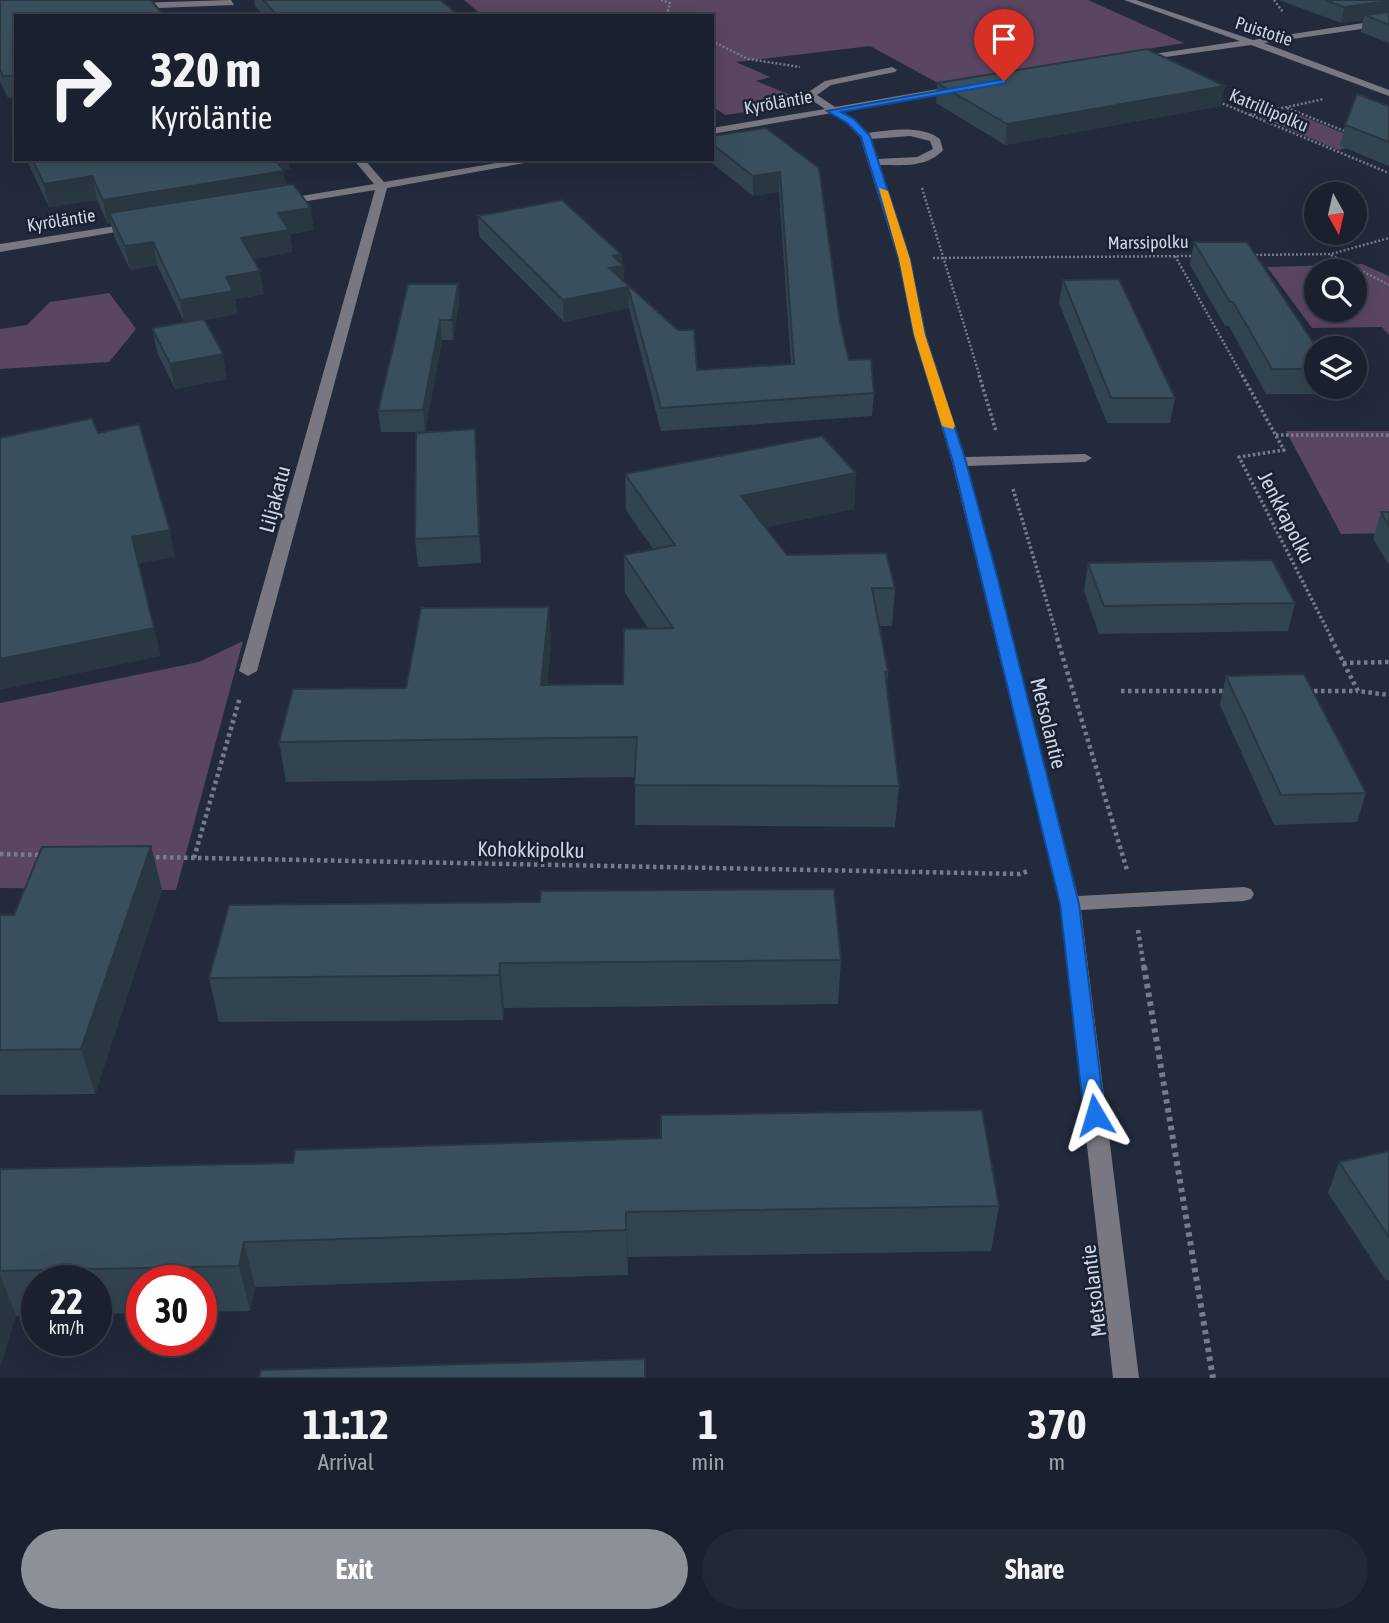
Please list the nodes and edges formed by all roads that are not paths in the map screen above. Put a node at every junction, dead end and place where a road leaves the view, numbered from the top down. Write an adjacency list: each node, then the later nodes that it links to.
1 (1128, 0): 5 (street, Puistotie)
2 (232, 2): 3 (street)
3 (122, 7)
4 (1389, 22): 5 (street)
5 (1251, 42): 6 (street); 9 (street, Puistotie)
6 (1131, 61)
7 (892, 70): 10 (street)
8 (979, 85): 10 (street, Kyröläntie)
9 (1389, 93)
10 (832, 111): 11 (street, Kyröläntie); 12 (street)
11 (714, 131)
12 (865, 136): 15 (street, Metsolantie); 15 (street)
13 (360, 161): 16 (street)
14 (530, 161): 16 (street)
15 (874, 162): 21 (street, Metsolantie)
16 (383, 186): 17 (street); 22 (street, Liljakatu)
17 (273, 204)
18 (150, 224): 19 (street, Kyröläntie)
19 (0, 248)
20 (1085, 458): 21 (street)
21 (959, 462): 24 (street, Metsolantie)
22 (248, 671)
23 (1244, 894): 24 (street)
24 (1070, 904): 25 (street, Metsolantie)
25 (1126, 1378)

